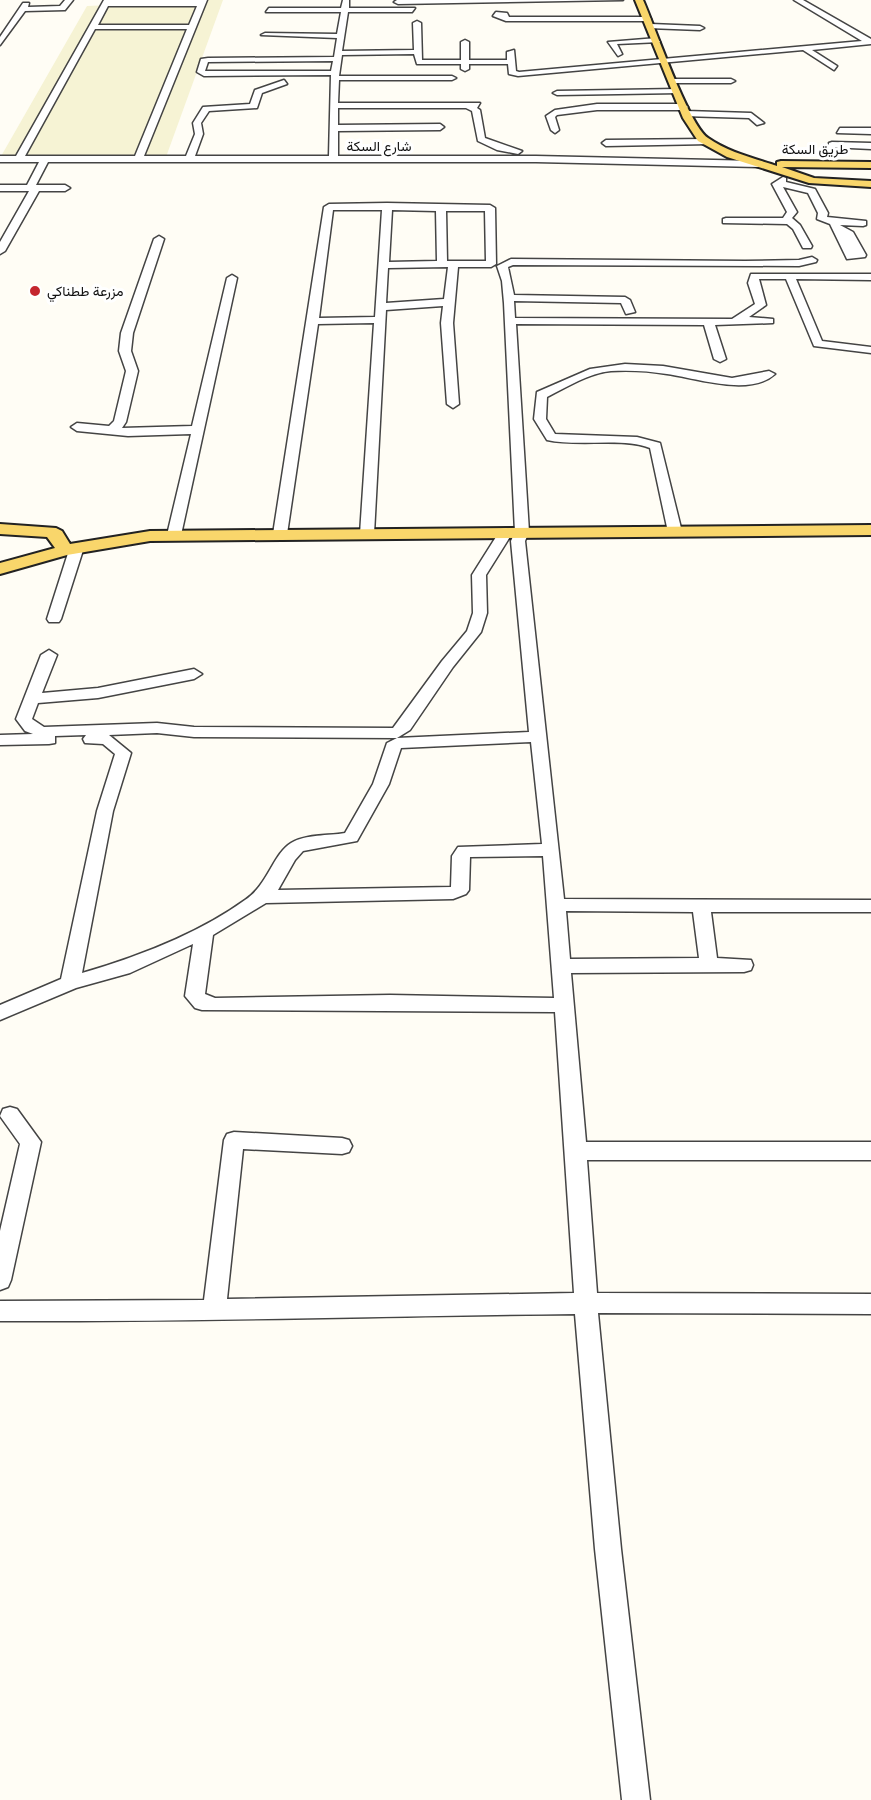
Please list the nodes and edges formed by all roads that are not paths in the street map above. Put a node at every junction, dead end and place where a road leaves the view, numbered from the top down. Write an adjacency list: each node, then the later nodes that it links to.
1 (69, 0): 24 (street)
2 (346, 0): 10 (street)
3 (619, 0): 8 (street)
4 (639, 0): 21 (main road)
5 (798, 0): 26 (street)
6 (107, 2): 7 (street); 13 (street)
7 (202, 2): 16 (street)
8 (398, 2)
9 (269, 10): 10 (street)
10 (344, 10): 11 (street); 23 (street)
11 (449, 10)
12 (496, 14): 21 (street)
13 (99, 15): 14 (street); 18 (street)
14 (110, 15)
15 (186, 15): 16 (street)
16 (197, 15): 19 (street)
17 (417, 23): 31 (street)
18 (93, 27): 19 (street); 66 (street)
19 (192, 27): 64 (street)
20 (700, 28): 21 (street)
21 (651, 29): 29 (street); 33 (main road)
22 (265, 35): 23 (street)
23 (340, 36): 30 (street)
24 (0, 42)
25 (465, 42): 34 (street)
26 (871, 42): 27 (street)
27 (805, 48): 33 (street); 35 (street)
28 (511, 52): 32 (street)
29 (618, 54)
30 (337, 56): 31 (street); 37 (street); 37 (street)
31 (416, 59): 34 (street)
32 (511, 62): 33 (street); 34 (street)
33 (667, 64): 42 (street); 43 (main road)
34 (465, 65)
35 (834, 68)
36 (440, 70): 37 (street)
37 (335, 76): 38 (street); 39 (street); 45 (street)
38 (452, 78)
39 (284, 81): 41 (street); 67 (street)
40 (731, 81): 43 (street)
41 (229, 82)
42 (517, 83)
43 (675, 86): 44 (street); 46 (main road)
44 (557, 93)
45 (335, 106): 50 (street); 63 (street)
46 (683, 114): 48 (street); 52 (street); 58 (main road)
47 (417, 123): 49 (street); 51 (street); 57 (street)
48 (764, 123)
49 (440, 127)
50 (333, 128): 51 (street); 69 (street)
51 (368, 128): 56 (street)
52 (555, 130)
53 (840, 130): 54 (street)
54 (871, 131)
55 (680, 137): 58 (street); 59 (street); 63 (street)
56 (370, 139)
57 (419, 139)
58 (707, 142): 62 (main road)
59 (606, 143)
60 (832, 145): 61 (street)
61 (871, 146)
62 (724, 152): 63 (street); 70 (main road)
63 (686, 153)
64 (139, 158): 67 (street, شارع السكة); 68 (street, شارع السكة)
65 (0, 159): 66 (street, شارع السكة)
66 (19, 159): 68 (street, شارع السكة)
67 (190, 159): 69 (street, شارع السكة)
68 (44, 160): 77 (street)
69 (333, 160): 70 (street, شارع السكة)
70 (758, 164): 71 (main road, طريق السكة); 72 (main road)
71 (871, 165)
72 (792, 174): 73 (main road); 75 (street)
73 (822, 183): 74 (main road); 75 (street)
74 (871, 183)
75 (783, 184): 81 (street); 83 (street); 85 (street)
76 (0, 188): 77 (street)
77 (30, 188): 78 (street); 88 (street)
78 (65, 188)
79 (387, 206): 80 (street); 90 (street); 102 (street)
80 (441, 206): 91 (street); 91 (street)
81 (800, 211)
82 (726, 221): 83 (street)
83 (789, 221): 87 (street)
84 (864, 224): 85 (street)
85 (836, 226): 85 (street)
86 (159, 240): 112 (street)
87 (807, 246)
88 (0, 251)
89 (813, 260): 92 (street)
90 (384, 265): 91 (street); 100 (street)
91 (448, 265): 98 (street)
92 (631, 265): 93 (street); 97 (street)
93 (669, 270)
94 (790, 276): 95 (street); 101 (street); 106 (street)
95 (871, 277)
96 (232, 278): 111 (street)
97 (508, 298): 99 (street); 103 (street)
98 (450, 302): 100 (street); 109 (street)
99 (630, 312)
100 (380, 314): 102 (street); 118 (street)
101 (737, 320): 104 (street); 105 (street)
102 (311, 321): 117 (street)
103 (508, 321): 105 (street); 115 (street)
104 (769, 321)
105 (708, 322): 107 (street)
106 (871, 350)
107 (720, 359)
108 (769, 374): 116 (street)
109 (453, 404)
110 (77, 427): 112 (street)
111 (197, 430): 112 (street); 119 (street)
112 (112, 431)
113 (0, 529): 121 (main road)
114 (871, 530): 116 (main road)
115 (514, 532): 116 (main road); 118 (main road); 126 (street); 127 (street)
116 (675, 532)
117 (280, 534): 118 (main road); 119 (main road)
118 (367, 534)
119 (174, 535): 120 (main road)
120 (106, 541): 121 (main road); 121 (main road)
121 (63, 546): 122 (main road); 123 (street)
122 (0, 569)
123 (54, 619)
124 (49, 655): 126 (street)
125 (194, 674): 126 (street)
126 (32, 699)
127 (539, 737): 129 (street); 130 (street)
128 (0, 740): 138 (street)
129 (551, 850): 130 (street); 131 (street)
130 (262, 897): 134 (street)
131 (556, 904): 132 (street); 137 (street)
132 (701, 905): 133 (street); 135 (street)
133 (871, 906)
134 (204, 932): 138 (street); 139 (street)
135 (709, 965): 136 (street); 137 (street)
136 (744, 965)
137 (561, 966): 139 (street)
138 (70, 983): 140 (street)
139 (563, 1005): 143 (street)
140 (0, 1013)
141 (10, 1115): 145 (street)
142 (342, 1146): 148 (street)
143 (576, 1151): 144 (street); 146 (street)
144 (871, 1151)
145 (0, 1280)
146 (586, 1304): 147 (street); 148 (street); 150 (street)
147 (871, 1304)
148 (214, 1310): 149 (street)
149 (0, 1311)
150 (636, 1800)

